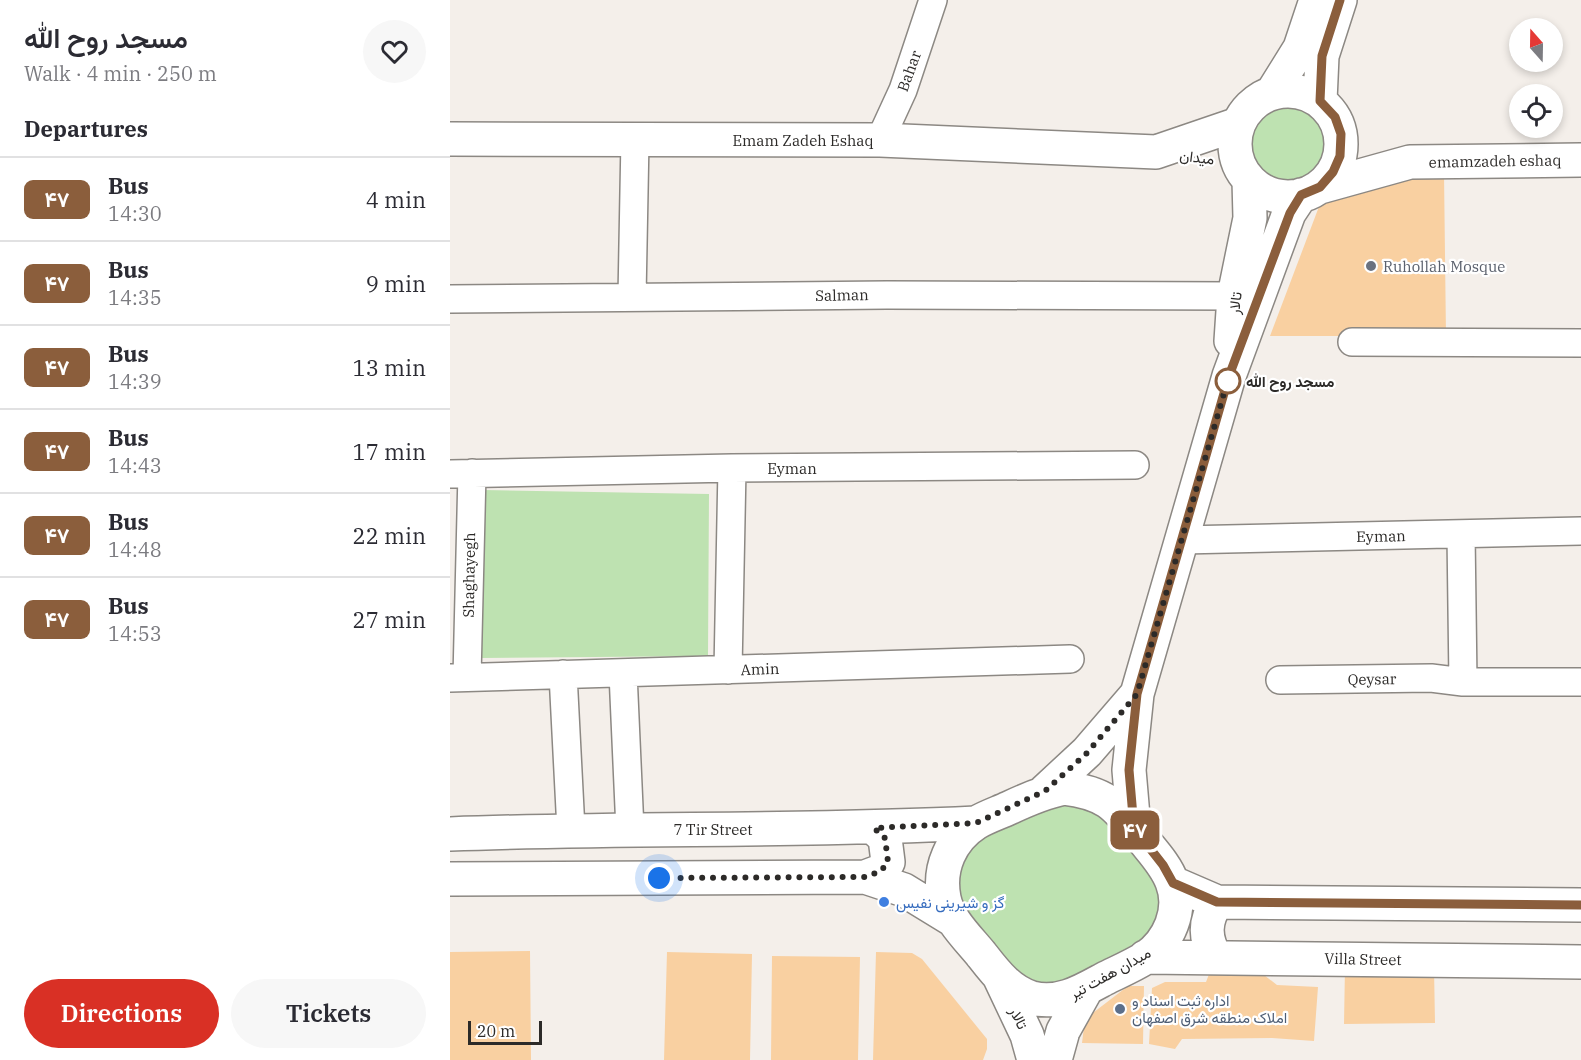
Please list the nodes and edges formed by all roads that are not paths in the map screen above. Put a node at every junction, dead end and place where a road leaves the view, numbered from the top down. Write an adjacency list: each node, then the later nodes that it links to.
1 (933, 0): 10 (street, Bahar)
2 (1316, 0): 4 (street)
3 (1340, 0): 5 (street)
4 (1272, 93): 5 (street); 6 (street)
5 (1320, 101): 7 (street)
6 (1238, 124): 11 (street); 14 (street, میدان)
7 (1341, 134): 13 (street); 15 (street)
8 (450, 139): 9 (street, Emam Zadeh Eshaq)
9 (635, 139): 10 (street, Emam Zadeh Eshaq); 17 (street)
10 (880, 140): 11 (street, Emam Zadeh Eshaq)
11 (1156, 152): 14 (street, میدان)
12 (1581, 160): 13 (street, emamzadeh eshaq)
13 (1410, 162): 15 (street, میدان)
14 (1243, 171): 15 (street, میدان); 16 (street, تالار)
15 (1311, 191): 21 (street, تالار)
16 (1234, 296): 17 (street, Salman); 21 (street, تالار)
17 (632, 297): 18 (street, Salman)
18 (450, 299)
19 (1352, 342): 20 (street)
20 (1581, 343)
21 (1229, 376): 27 (street)
22 (1135, 465): 23 (street, Eyman)
23 (732, 468): 24 (street, Eyman); 29 (street)
24 (461, 474): 32 (street, Shaghayegh)
25 (1581, 531): 26 (street, Eyman)
26 (1461, 534): 27 (street, Eyman); 34 (street)
27 (1182, 540): 36 (street)
28 (1070, 659): 29 (street, Amin)
29 (728, 670): 30 (street, Amin)
30 (624, 673): 31 (street, Amin); 42 (street)
31 (563, 674): 32 (street, Amin); 41 (street)
32 (458, 677)
33 (1280, 680): 34 (street, Qeysar)
34 (1463, 682): 35 (street, Qeysar)
35 (1581, 682)
36 (1137, 694): 37 (street); 40 (street)
37 (1045, 791): 38 (street, میدان هفت تیر); 40 (street, میدان هفت تیر)
38 (976, 823): 39 (street, 7 Tir Street); 49 (street, میدان هفت تیر)
39 (874, 828): 42 (street, 7 Tir Street); 44 (street)
40 (1134, 828): 46 (street, میدان هفت تیر)
41 (571, 830): 42 (street, 7 Tir Street); 43 (street, 7 Tir Street)
42 (630, 830)
43 (450, 834)
44 (865, 877): 45 (street); 49 (street)
45 (450, 879)
46 (1173, 883): 47 (street); 50 (street, میدان هفت تیر)
47 (1217, 902): 48 (street); 51 (street)
48 (1581, 905)
49 (953, 920): 53 (street, میدان هفت تیر)
50 (1145, 957): 51 (street, Villa Street); 54 (street, میدان هفت تیر)
51 (1216, 958): 52 (street, Villa Street)
52 (1581, 962)
53 (1000, 978): 54 (street, میدان هفت تیر); 55 (street, تالار)
54 (1087, 988): 56 (street)
55 (1034, 1060)
56 (1055, 1060)

